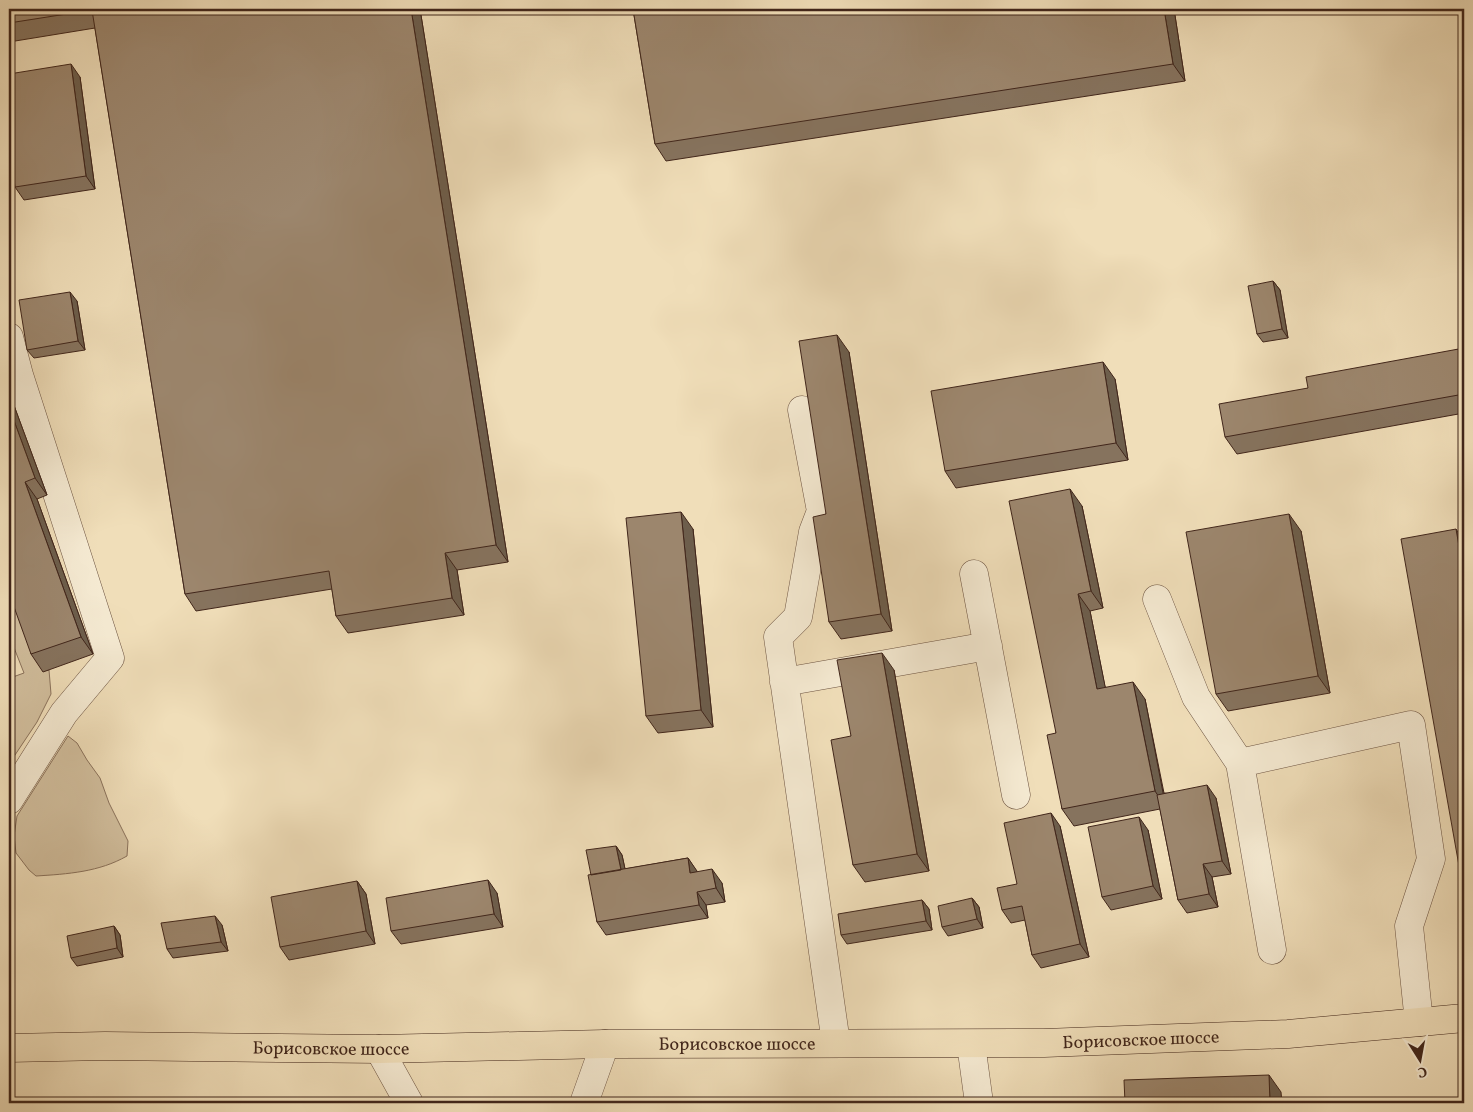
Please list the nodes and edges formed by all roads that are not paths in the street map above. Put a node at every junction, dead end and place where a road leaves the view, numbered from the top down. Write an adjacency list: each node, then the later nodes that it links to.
1 (9, 337): 9 (street)
2 (802, 410): 6 (street)
3 (974, 574): 5 (street)
4 (1157, 599): 7 (street)
5 (988, 646): 6 (street); 8 (street)
6 (784, 682): 13 (street)
7 (1240, 762): 10 (street); 12 (street)
8 (1016, 795)
9 (9, 800)
10 (1272, 950)
11 (1464, 1018): 12 (main road, Борисовское шоссе)
12 (1419, 1022): 15 (main road, Борисовское шоссе)
13 (836, 1043): 14 (main road, Борисовское шоссе); 15 (main road, Борисовское шоссе)
14 (605, 1044): 17 (main road, Борисовское шоссе); 19 (street)
15 (971, 1044): 20 (street)
16 (9, 1048): 17 (main road, Борисовское шоссе)
17 (379, 1049): 18 (street)
18 (409, 1103)
19 (584, 1103)
20 (980, 1103)

